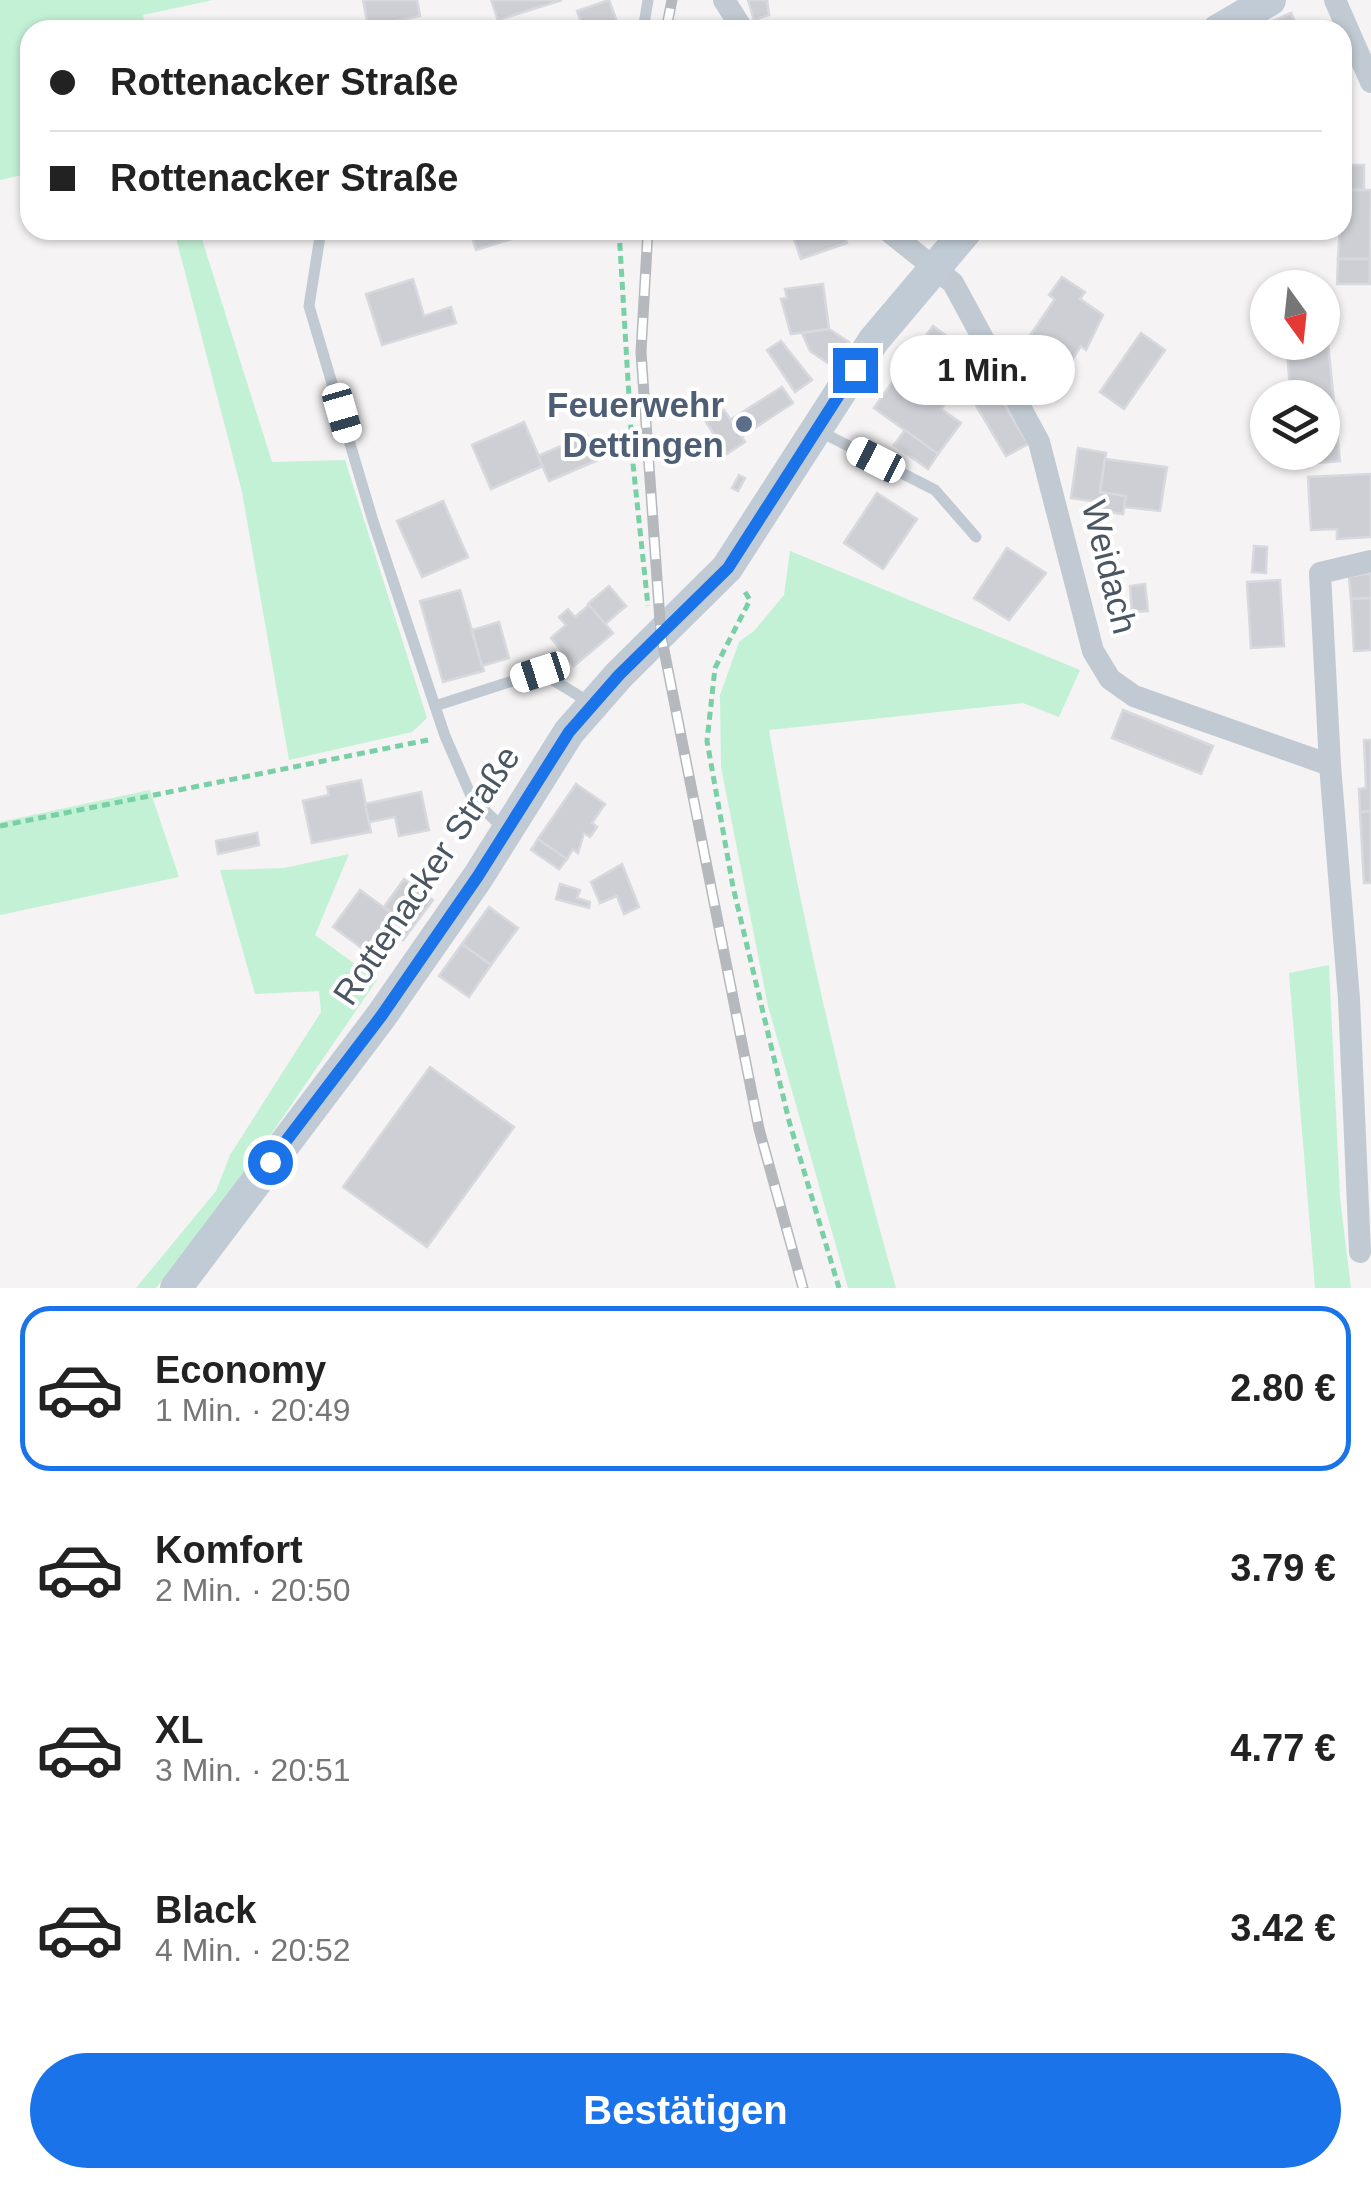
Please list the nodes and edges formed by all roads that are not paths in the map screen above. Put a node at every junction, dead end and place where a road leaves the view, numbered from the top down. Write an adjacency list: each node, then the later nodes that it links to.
1 (1270, 0): 2 (main road)
2 (1235, 20)
3 (1352, 39): 4 (street)
4 (1371, 82)
5 (319, 240): 13 (lane)
6 (900, 240): 8 (street, Weidach)
7 (957, 240): 8 (main road, Rottenacker Straße)
8 (932, 266): 9 (main road, Rottenacker Straße); 14 (street, Weidach)
9 (817, 430): 10 (lane); 12 (main road, Rottenacker Straße)
10 (976, 537)
11 (1371, 561): 14 (street)
12 (592, 704): 13 (lane); 15 (main road, Rottenacker Straße)
13 (435, 706): 15 (lane)
14 (1330, 764): 16 (street)
15 (506, 830): 17 (main road, Rottenacker Straße)
16 (1360, 1252)
17 (176, 1288)

